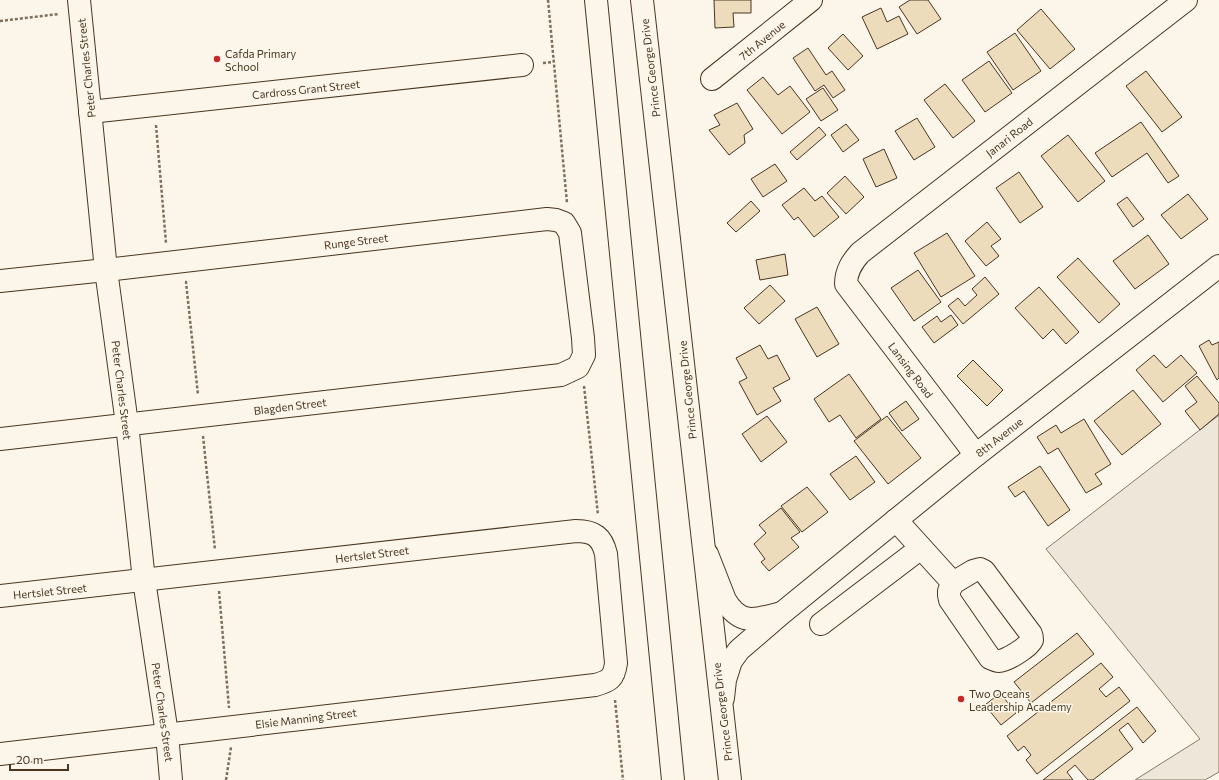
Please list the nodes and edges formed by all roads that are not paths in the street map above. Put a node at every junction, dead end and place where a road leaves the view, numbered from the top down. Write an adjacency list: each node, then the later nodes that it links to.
1 (596, 0): 30 (street)
2 (642, 0): 18 (street, Prince George Drive)
3 (811, 0): 7 (street, 7th Avenue)
4 (1186, 0): 12 (street, Janari Road)
5 (79, 6): 8 (street, Peter Charles Street)
6 (522, 65): 8 (street, Cardross Grant Street)
7 (712, 79)
8 (90, 112): 10 (street, Peter Charles Street)
9 (1219, 266): 16 (street, 8th Avenue)
10 (106, 270): 11 (street, Runge Street); 13 (street, Runge Street); 14 (street, Peter Charles Street)
11 (0, 281)
12 (846, 284): 16 (street, Lansing Road)
13 (581, 373): 14 (street, Blagden Street)
14 (127, 424): 15 (street, Blagden Street); 20 (street, Peter Charles Street)
15 (0, 439)
16 (976, 455): 17 (street, 8th Avenue)
17 (896, 520): 19 (street); 23 (street, 8th Avenue)
18 (704, 548): 23 (street, 8th Avenue); 26 (street, Prince George Drive)
19 (921, 548): 21 (street); 24 (street)
20 (144, 580): 22 (street, Hertslet Street); 25 (street, Hertslet Street); 27 (street, Peter Charles Street)
21 (953, 583)
22 (0, 596)
23 (782, 613): 26 (street, 8th Avenue)
24 (820, 624)
25 (611, 678): 27 (street, Elsie Manning Street)
26 (722, 708): 31 (street, Prince George Drive)
27 (167, 734): 28 (street, Elsie Manning Street); 29 (street, Peter Charles Street)
28 (0, 754)
29 (171, 780)
30 (673, 780)
31 (730, 780)

